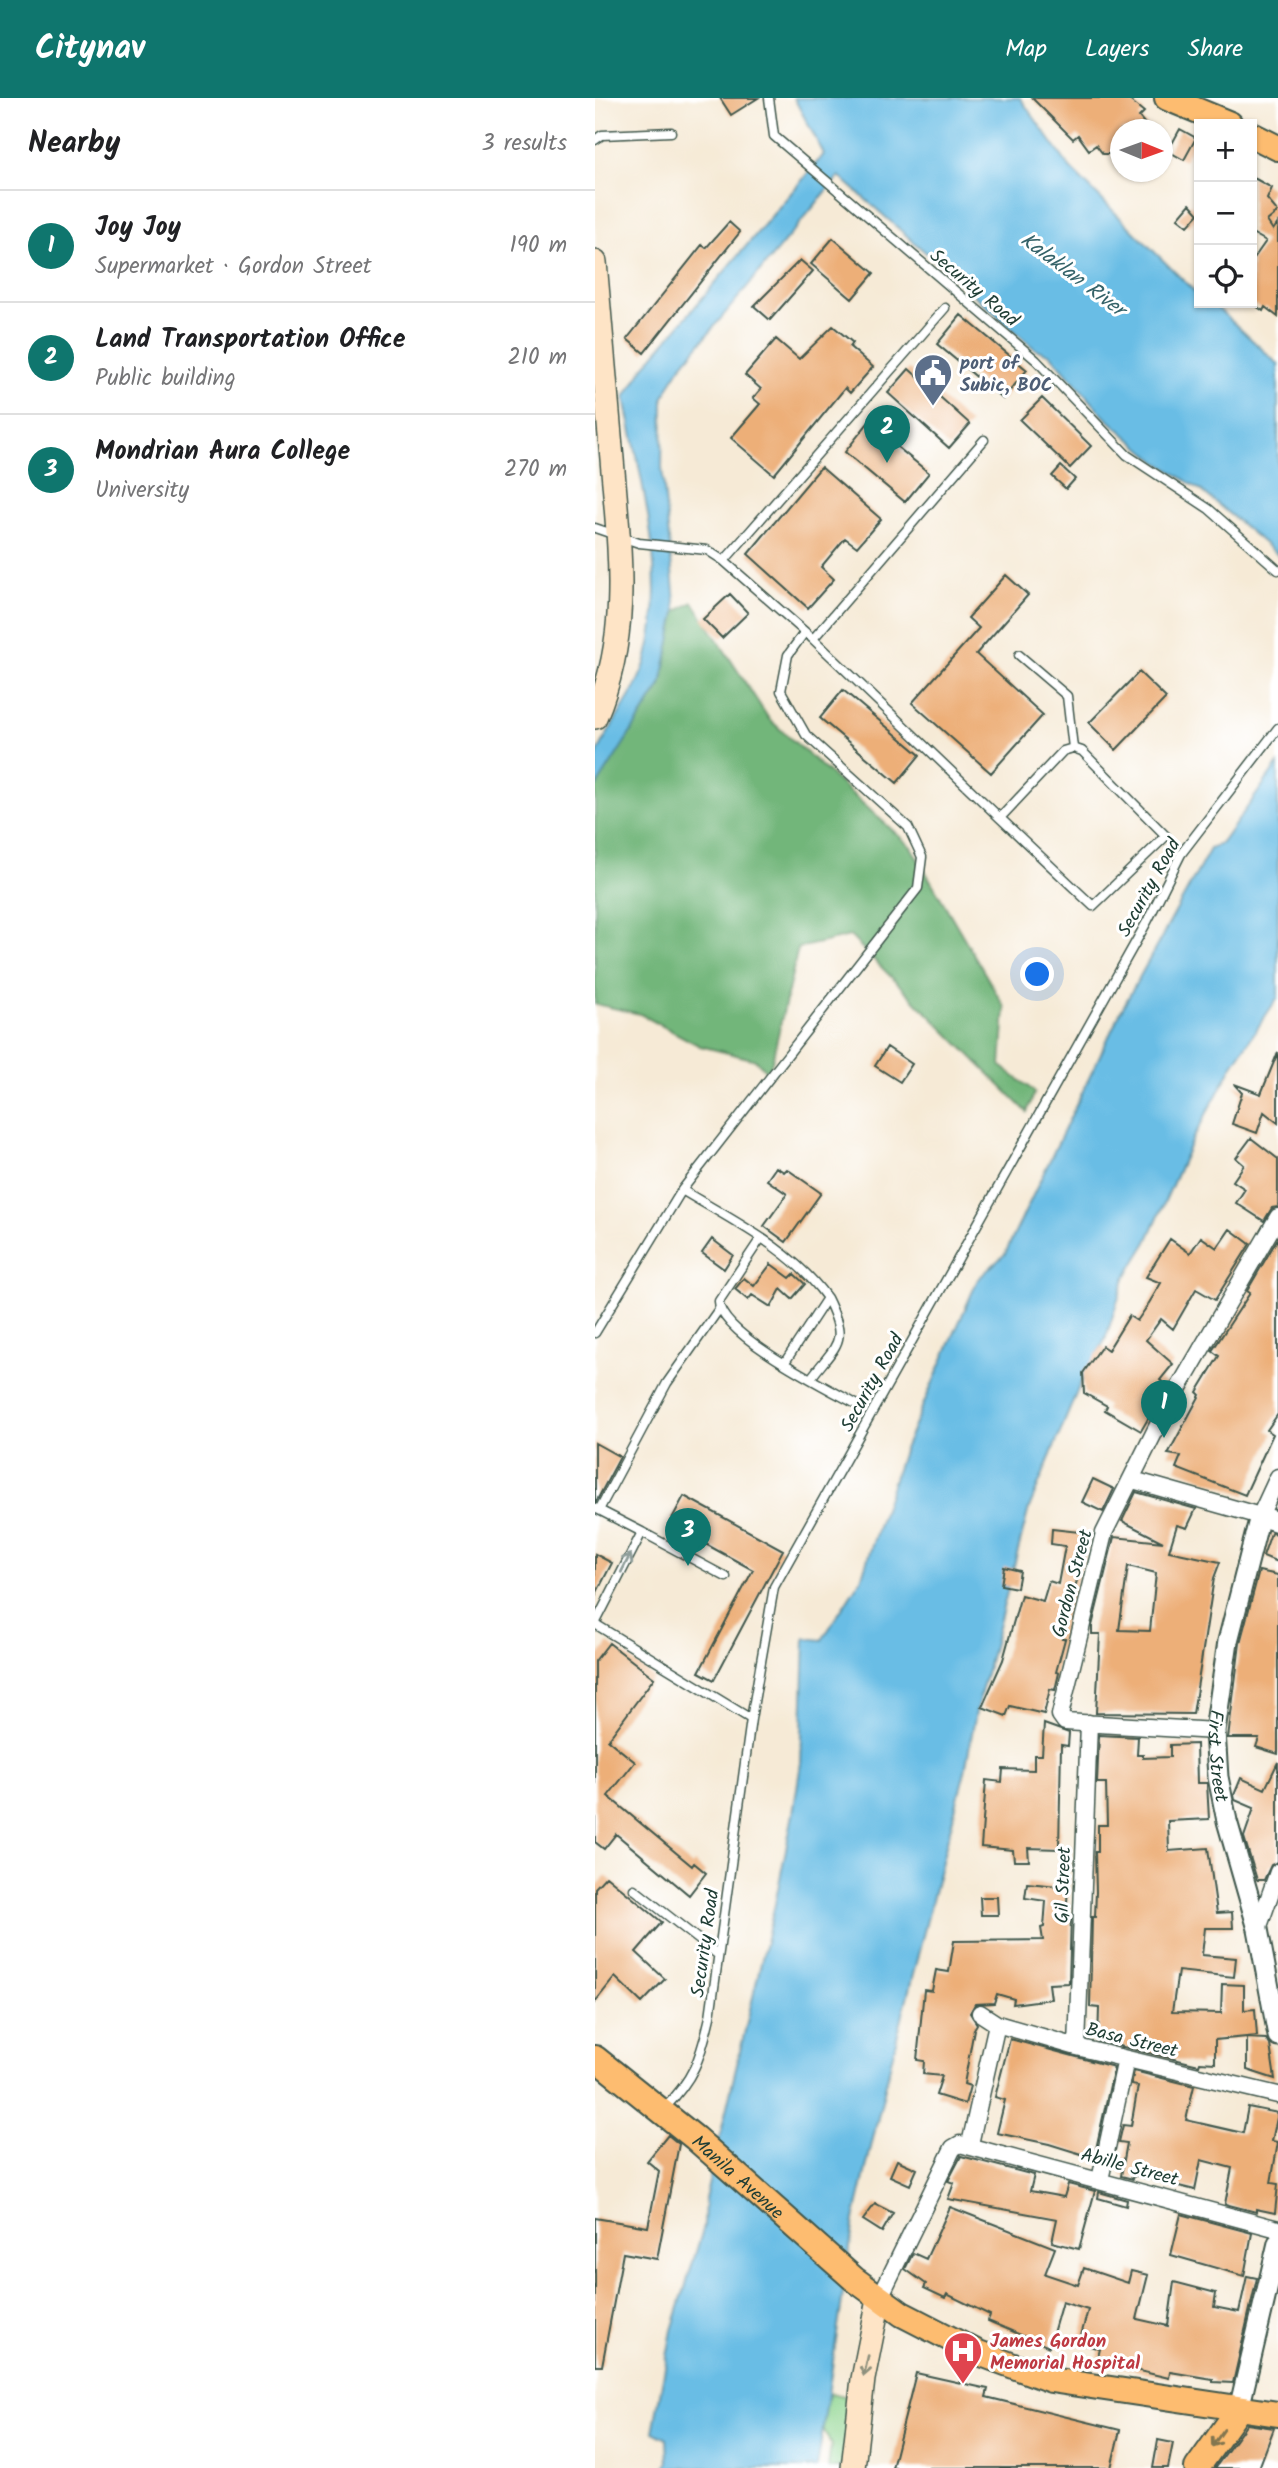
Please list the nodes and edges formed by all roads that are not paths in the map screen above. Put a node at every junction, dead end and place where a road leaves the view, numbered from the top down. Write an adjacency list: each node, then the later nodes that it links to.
1 (769, 98): 14 (lane, Security Road)
2 (1167, 98): 3 (main road)
3 (1218, 119)
4 (671, 132): 6 (lane)
5 (1257, 138): 7 (main road)
6 (595, 140)
7 (1278, 148)
8 (595, 262): 12 (main road)
9 (945, 308): 13 (lane)
10 (984, 440): 16 (lane)
11 (595, 528): 12 (lane)
12 (629, 540): 13 (lane); 18 (main road)
13 (724, 561): 15 (lane)
14 (1278, 570)
15 (804, 633): 16 (lane); 22 (lane)
16 (813, 639): 21 (lane)
17 (1019, 655): 20 (lane)
18 (595, 717)
19 (1278, 728): 38 (lane, Security Road)
20 (1073, 748): 21 (lane); 21 (lane)
21 (1000, 818)
22 (682, 1190): 24 (lane); 27 (lane)
23 (1278, 1217): 32 (street, Gordon Street)
24 (761, 1238): 25 (lane); 26 (lane)
25 (827, 1298): 28 (lane); 29 (lane)
26 (719, 1308): 28 (lane); 33 (lane)
27 (595, 1333)
28 (785, 1362): 29 (lane)
29 (811, 1378): 30 (lane)
30 (858, 1405)
31 (1278, 1477): 34 (street, First Street)
32 (1133, 1480): 34 (street); 39 (street, Gordon Street)
33 (597, 1509): 35 (lane)
34 (1269, 1519): 40 (street, First Street)
35 (642, 1532): 36 (lane); 37 (lane, one-way to 35)
36 (726, 1577)
37 (595, 1624): 38 (lane)
38 (751, 1719): 44 (lane, Security Road)
39 (1089, 1723): 40 (street, Gordon Street); 48 (street, Gil Street)
40 (1215, 1731): 43 (street, First Street)
41 (1278, 1872): 43 (street)
42 (634, 1889): 44 (lane)
43 (1265, 1934): 47 (street, First Street)
44 (717, 1954): 52 (lane, Security Road)
45 (980, 2013): 46 (street, Basa Street)
46 (997, 2024): 48 (street, Basa Street); 53 (street)
47 (1278, 2036)
48 (1077, 2048): 50 (street, Basa Street)
49 (595, 2058): 52 (main road, Manila Avenue)
50 (1126, 2059): 51 (street, Basa Street); 54 (street)
51 (1278, 2095)
52 (661, 2112): 57 (main road, Manila Avenue)
53 (970, 2144): 54 (street, Abille Street); 57 (street)
54 (1100, 2180): 55 (street, Abille Street)
55 (1278, 2228)
56 (1278, 2243): 58 (street)
57 (879, 2299): 58 (main road, Manila Avenue); 60 (main road, one-way to 60)
58 (1239, 2409): 59 (main road, Manila Avenue); 61 (main road, one-way to 61)
59 (1278, 2414)
60 (853, 2468)
61 (1197, 2468)

